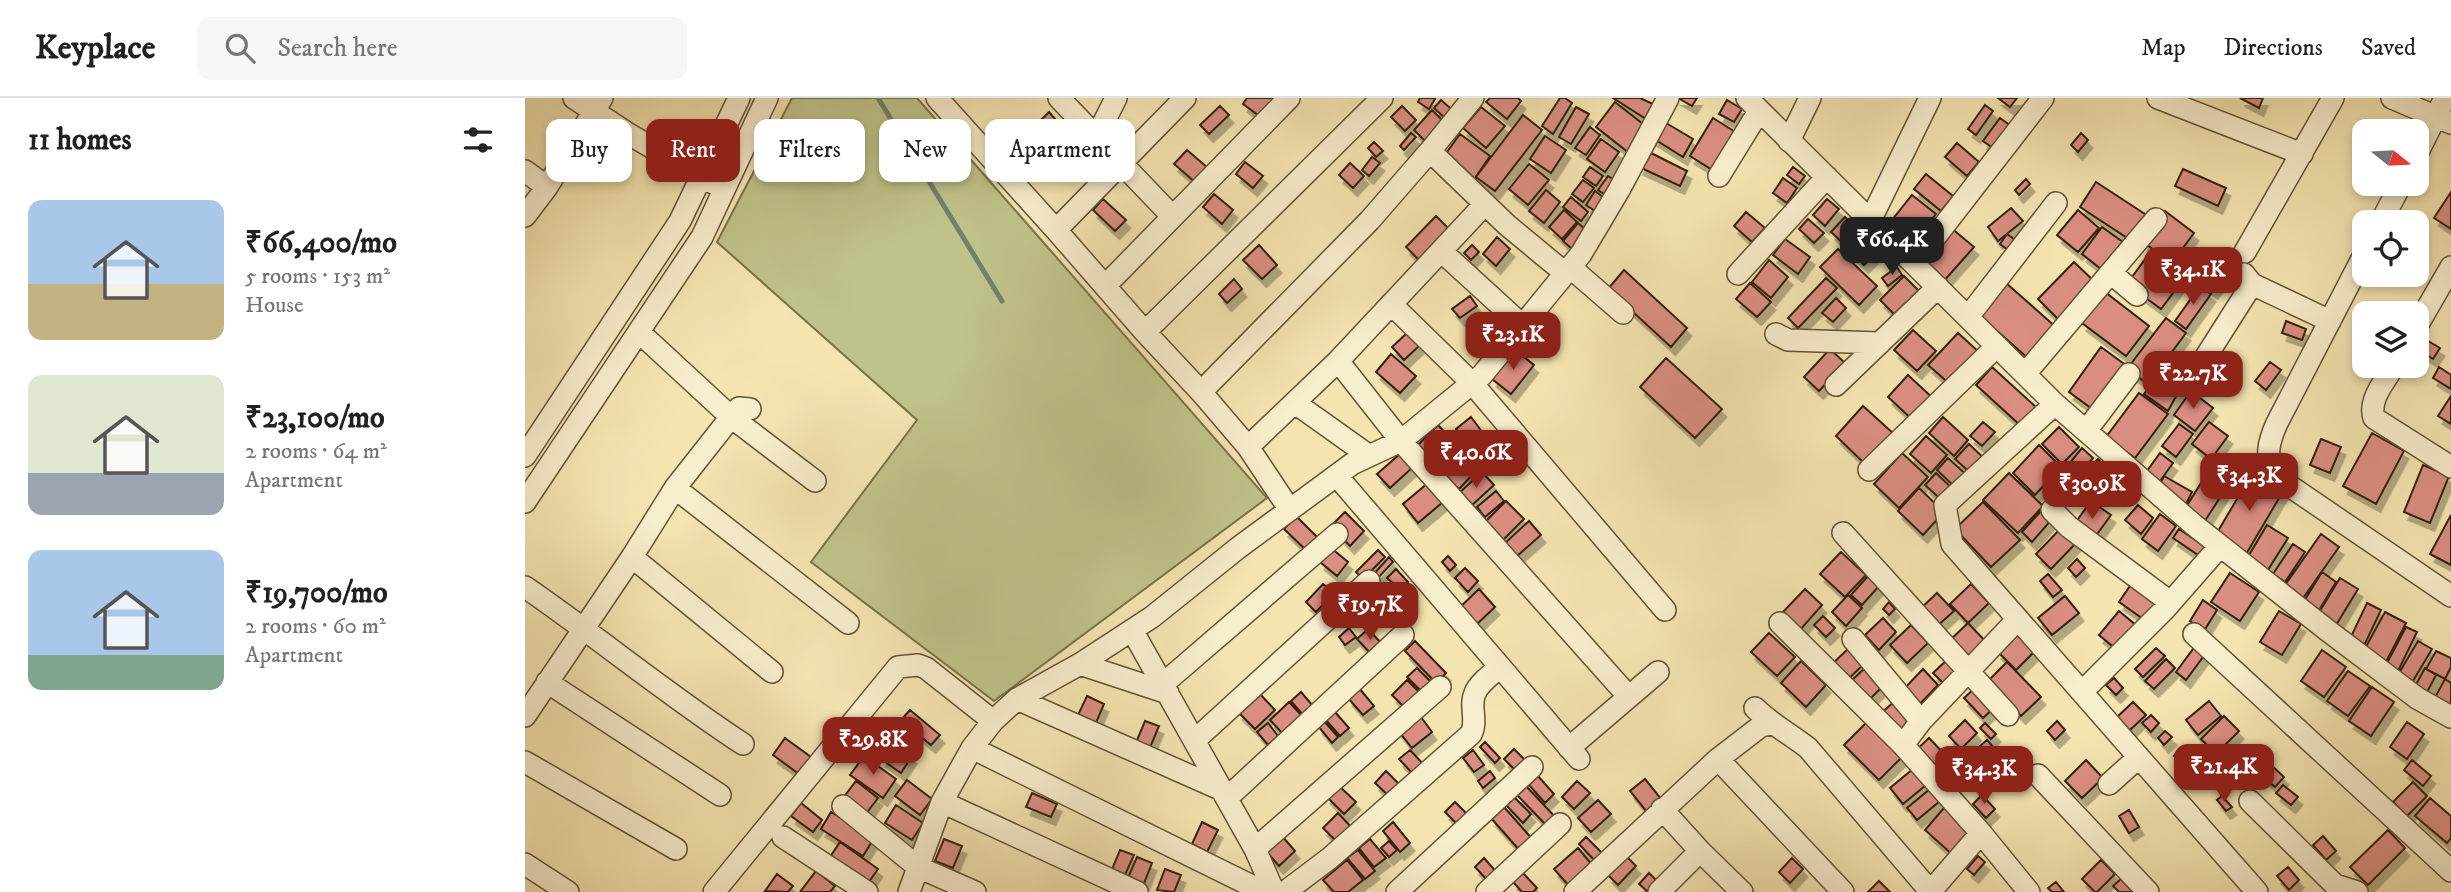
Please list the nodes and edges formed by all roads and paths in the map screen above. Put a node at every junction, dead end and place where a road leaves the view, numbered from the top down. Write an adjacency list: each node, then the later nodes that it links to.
1 (575, 98): 19 (street)
2 (739, 98): 21 (street)
3 (767, 98): 38 (street)
4 (937, 98): 45 (street)
5 (1059, 98): 22 (street)
6 (1116, 98): 23 (street)
7 (1185, 98): 27 (street)
8 (1289, 98): 42 (street)
9 (1382, 98): 64 (street)
10 (1473, 98): 28 (street)
11 (1668, 98): 49 (street)
12 (1810, 98): 26 (street)
13 (1930, 98): 43 (street)
14 (2043, 98): 47 (street)
15 (2158, 98): 29 (street)
16 (2333, 98): 29 (street)
17 (2392, 98): 20 (street)
18 (1753, 104): 26 (street); 32 (street)
19 (599, 105): 25 (street); 37 (street)
20 (2444, 113): 24 (street)
21 (729, 119)
22 (1080, 119)
23 (1106, 119)
24 (2429, 136)
25 (646, 137)
26 (1789, 141): 33 (street)
27 (1135, 147)
28 (1430, 151): 40 (street); 75 (street)
29 (2302, 155): 50 (street)
30 (525, 171): 37 (street)
31 (1135, 176): 42 (street)
32 (1719, 176)
33 (1827, 177): 43 (street); 52 (street)
34 (699, 182): 83 (street)
35 (712, 182): 38 (street)
36 (1101, 182): 45 (street)
37 (547, 187): 41 (street)
38 (724, 189): 63 (street)
39 (2056, 203): 60 (street)
40 (1485, 204): 46 (street); 49 (street)
41 (525, 216)
42 (1172, 216): 54 (street)
43 (1871, 219): 47 (street)
44 (2156, 219): 51 (street)
45 (1056, 230): 54 (street)
46 (1441, 251): 57 (street); 62 (street)
47 (1915, 263): 55 (street)
48 (2451, 267): 58 (street)
49 (1567, 270): 59 (street); 62 (street)
50 (2247, 270): 61 (street); 71 (street)
51 (2111, 273): 56 (street); 69 (street)
52 (1738, 274)
53 (2352, 278): 61 (street)
54 (1105, 286): 64 (street)
55 (1938, 287): 60 (street); 66 (street)
56 (2137, 295)
57 (1391, 304): 68 (street); 73 (street)
58 (2429, 305)
59 (1623, 313)
60 (1968, 317): 67 (street)
61 (2330, 321): 98 (street)
62 (1522, 325): 73 (street)
63 (639, 332): 78 (street); 89 (street)
64 (1145, 332): 75 (street)
65 (1776, 334): 66 (street)
66 (1880, 343): 74 (street)
67 (1997, 346): 69 (street); 85 (street)
68 (1338, 361): 76 (street); 80 (street)
69 (2025, 374): 77 (street)
70 (2129, 374): 79 (street)
71 (2193, 377)
72 (2387, 378): 84 (street)
73 (1472, 383): 80 (street); 100 (street)
74 (1836, 385)
75 (1201, 392): 81 (street)
76 (1295, 403): 81 (street); 82 (street)
77 (2055, 404): 79 (street); 101 (street)
78 (740, 413): 87 (street); 88 (street)
79 (2085, 431): 94 (street)
80 (1401, 440): 82 (street); 118 (street)
81 (1248, 447): 90 (street)
82 (1368, 455): 86 (street)
83 (525, 456)
84 (2451, 467)
85 (1869, 470)
86 (1336, 476): 90 (street); 110 (street)
87 (815, 481)
88 (675, 488): 95 (street); 102 (street)
89 (525, 502)
90 (1290, 510): 105 (street)
91 (2052, 510): 99 (street)
92 (1843, 533): 112 (street)
93 (1337, 534): 116 (street)
94 (2220, 546): 99 (street); 123 (street)
95 (632, 558): 104 (street); 111 (street)
96 (1369, 581): 127 (street)
97 (525, 587): 104 (street)
98 (2451, 596)
99 (2170, 602): 117 (street)
100 (1665, 610)
101 (2018, 620): 112 (street); 117 (street)
102 (848, 623)
103 (1780, 623): 129 (street)
104 (584, 628): 114 (street); 128 (street)
105 (1132, 630): 109 (street); 116 (street)
106 (2194, 634): 151 (street)
107 (1403, 635): 137 (street)
108 (1853, 639): 125 (street)
109 (1080, 664): 116 (street); 119 (street)
110 (1500, 667): 118 (street); 161 (street)
111 (772, 671)
112 (1970, 671): 121 (street); 125 (street)
113 (1658, 672): 118 (street)
114 (547, 682): 122 (street); 138 (street)
115 (1440, 687): 147 (street)
116 (1165, 688): 127 (street)
117 (2082, 692): 131 (street)
118 (1629, 697)
119 (1017, 699): 124 (street); 137 (street)
120 (1755, 708): 126 (street)
121 (2008, 715)
122 (525, 716)
123 (2451, 717)
124 (993, 721): 130 (street); 154 (street)
125 (1921, 721): 129 (street)
126 (1771, 724): 132 (street); 152 (street)
127 (1195, 740): 137 (street)
128 (743, 744)
129 (1903, 745): 144 (street)
130 (972, 748): 140 (street); 159 (street)
131 (2139, 757): 136 (street); 170 (street)
132 (1718, 759): 142 (street); 167 (street)
133 (525, 762): 146 (street)
134 (1532, 767): 162 (street)
135 (2038, 775): 169 (street)
136 (2109, 784)
137 (1224, 794): 147 (street)
138 (720, 795)
139 (2250, 800): 171 (street)
140 (942, 802): 150 (street); 158 (street)
141 (843, 806): 150 (street)
142 (1663, 809): 148 (street); 164 (street)
143 (1560, 824): 163 (street)
144 (1981, 833): 152 (street); 168 (street)
145 (783, 837): 155 (street)
146 (677, 849)
147 (1255, 849): 160 (street)
148 (1700, 851): 165 (street); 166 (street)
149 (525, 864): 153 (street)
150 (918, 866): 156 (street); 157 (street)
151 (2451, 871)
152 (1930, 891)
153 (568, 892)
154 (714, 892)
155 (867, 892)
156 (909, 892)
157 (975, 892)
158 (1137, 892)
159 (1263, 892)
160 (1273, 892)
161 (1285, 892)
162 (1397, 892)
163 (1487, 892)
164 (1575, 892)
165 (1659, 892)
166 (1742, 892)
167 (1843, 892)
168 (2029, 892)
169 (2148, 892)
170 (2257, 892)
171 (2357, 892)

